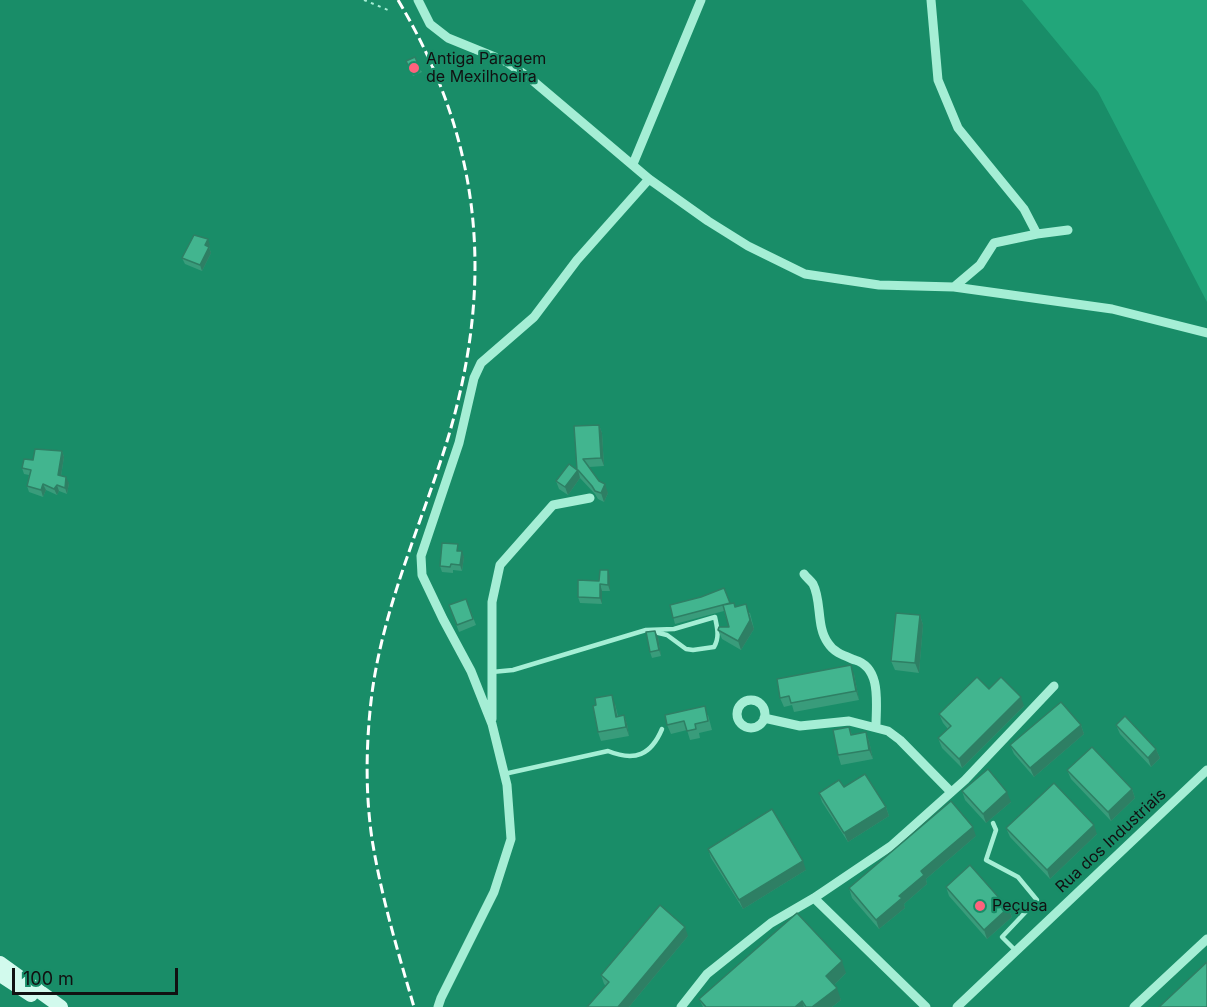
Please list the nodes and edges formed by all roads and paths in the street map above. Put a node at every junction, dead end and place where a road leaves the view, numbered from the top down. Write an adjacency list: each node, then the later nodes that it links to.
1 (364, 0): 5 (path)
2 (418, 0): 6 (street)
3 (701, 0): 6 (street)
4 (931, 0): 9 (street)
5 (388, 10)
6 (633, 164): 7 (street)
7 (648, 179): 10 (street); 18 (street)
8 (1068, 231): 9 (street)
9 (1037, 234): 10 (street)
10 (954, 287): 11 (street)
11 (1207, 333)
12 (590, 498): 15 (street)
13 (804, 574): 19 (street)
14 (646, 630): 14 (lane); 15 (lane)
15 (492, 672): 18 (street)
16 (1054, 686): 23 (street)
17 (764, 718): 19 (street)
18 (492, 724): 22 (street)
19 (876, 726): 23 (street)
20 (662, 729): 22 (lane)
21 (1207, 770): 27 (street, Rua dos Industriais)
22 (504, 774): 32 (street)
23 (951, 792): 25 (street)
24 (993, 823): 27 (lane)
25 (814, 898): 33 (street); 34 (street)
26 (1207, 939): 36 (street)
27 (1016, 951): 35 (street, Rua dos Industriais)
28 (0, 963): 31 (main road)
29 (0, 975): 30 (main road)
30 (49, 1007)
31 (61, 1007)
32 (438, 1007)
33 (681, 1007)
34 (926, 1007)
35 (957, 1007)
36 (1134, 1007)

